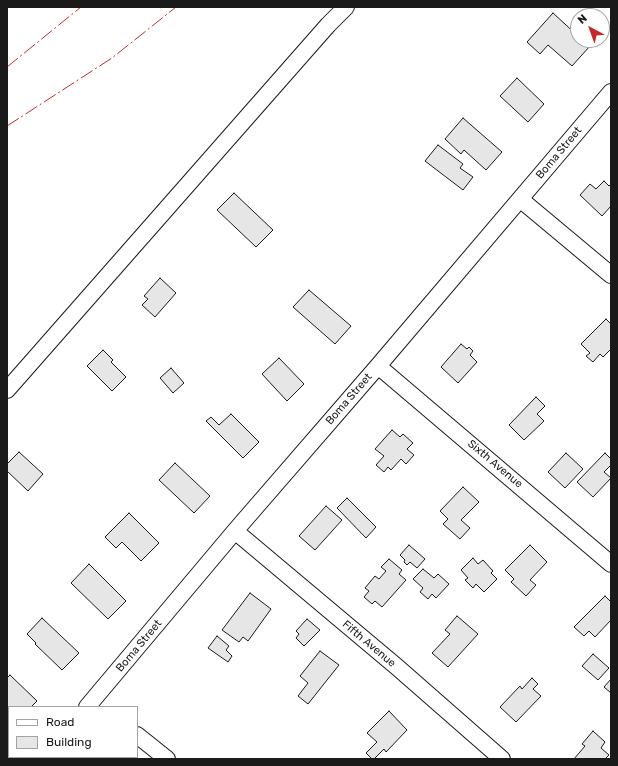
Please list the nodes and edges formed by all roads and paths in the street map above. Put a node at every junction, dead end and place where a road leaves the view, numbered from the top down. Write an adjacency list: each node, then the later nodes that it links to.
1 (346, 7): 6 (street)
2 (611, 92): 3 (street, Boma Street)
3 (520, 199): 4 (street); 5 (street, Boma Street)
4 (611, 275)
5 (378, 366): 7 (street, Boma Street); 8 (street, Sixth Avenue)
6 (7, 390)
7 (235, 531): 9 (street, Boma Street); 12 (street, Fifth Avenue)
8 (611, 564)
9 (95, 704)
10 (138, 736): 11 (street)
11 (166, 759)
12 (502, 759)

